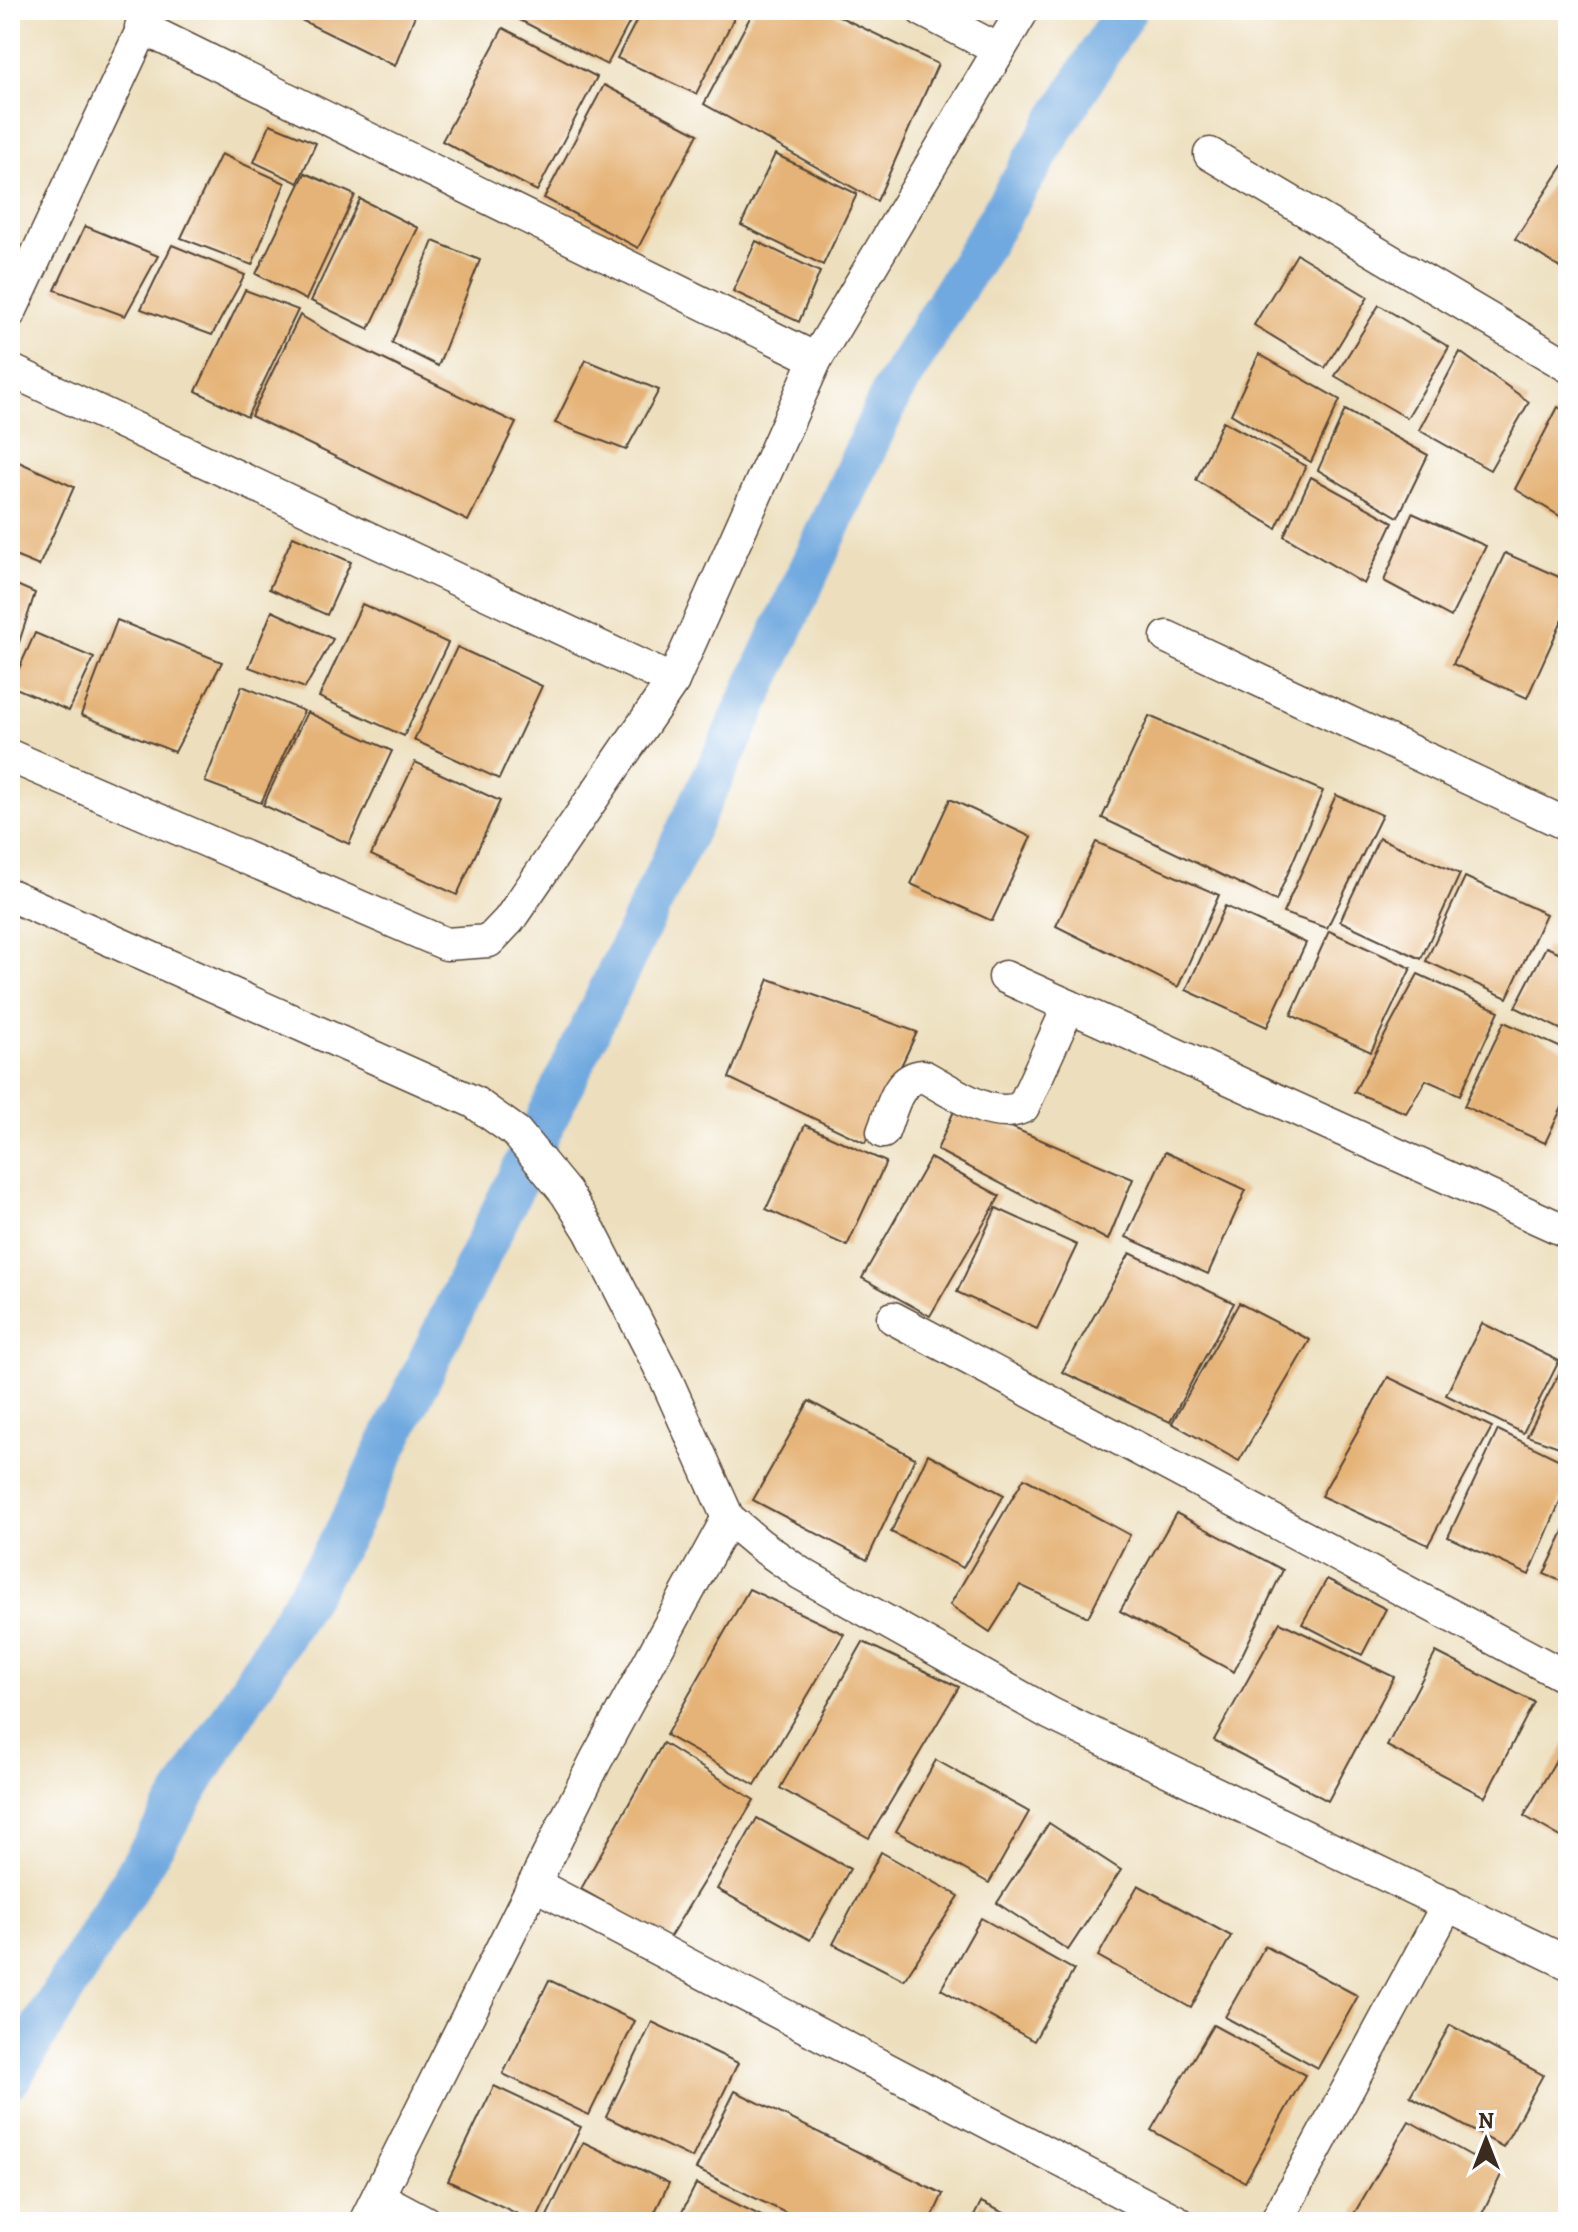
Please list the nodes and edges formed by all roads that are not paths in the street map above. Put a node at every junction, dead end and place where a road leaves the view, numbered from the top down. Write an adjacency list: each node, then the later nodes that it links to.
1 (922, 10): 4 (street)
2 (1023, 10): 4 (street)
3 (146, 19): 6 (street); 7 (street)
4 (997, 49): 7 (street)
5 (1210, 154): 8 (street)
6 (10, 312)
7 (816, 359): 11 (street)
8 (1568, 366)
9 (10, 370): 11 (street)
10 (1167, 637): 13 (street)
11 (673, 681): 12 (street)
12 (10, 756)
13 (1568, 825)
14 (10, 895): 20 (street)
15 (1005, 977): 16 (street)
16 (1069, 1006): 17 (street); 18 (street)
17 (883, 1132)
18 (1568, 1232)
19 (893, 1318): 21 (street)
20 (728, 1518): 22 (street); 23 (street)
21 (1568, 1678)
22 (534, 1884): 25 (street); 27 (street)
23 (1448, 1904): 24 (street); 28 (street)
24 (1568, 1963)
25 (371, 2209): 26 (street)
26 (425, 2222)
27 (1178, 2222)
28 (1276, 2222)

